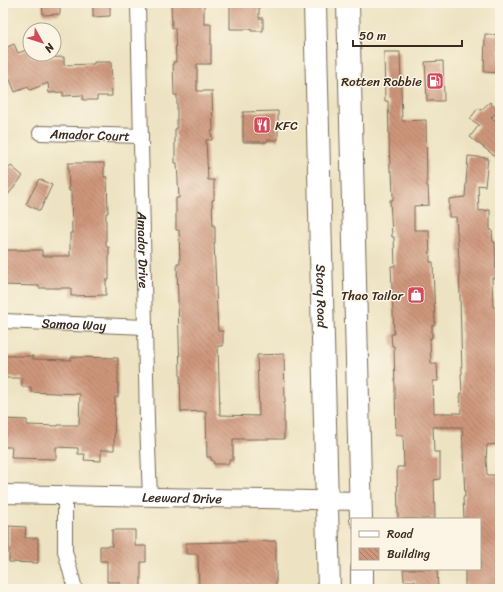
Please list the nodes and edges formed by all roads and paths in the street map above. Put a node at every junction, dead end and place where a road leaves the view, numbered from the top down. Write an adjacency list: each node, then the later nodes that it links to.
1 (138, 3): 5 (street, Amador Drive)
2 (316, 3): 11 (main road, Story Road)
3 (348, 3): 12 (main road)
4 (40, 134): 5 (street, Amador Court)
5 (141, 136): 7 (street, Amador Drive)
6 (3, 321): 7 (street, Samoa Way)
7 (145, 327): 10 (street, Amador Drive)
8 (3, 494): 9 (street, Leeward Drive)
9 (65, 495): 10 (street, Leeward Drive); 14 (street)
10 (150, 498): 11 (street, Leeward Drive)
11 (327, 501): 12 (street, Leeward Drive); 15 (main road, Story Road)
12 (361, 510)
13 (362, 570): 16 (main road)
14 (75, 589)
15 (329, 589)
16 (362, 589)

